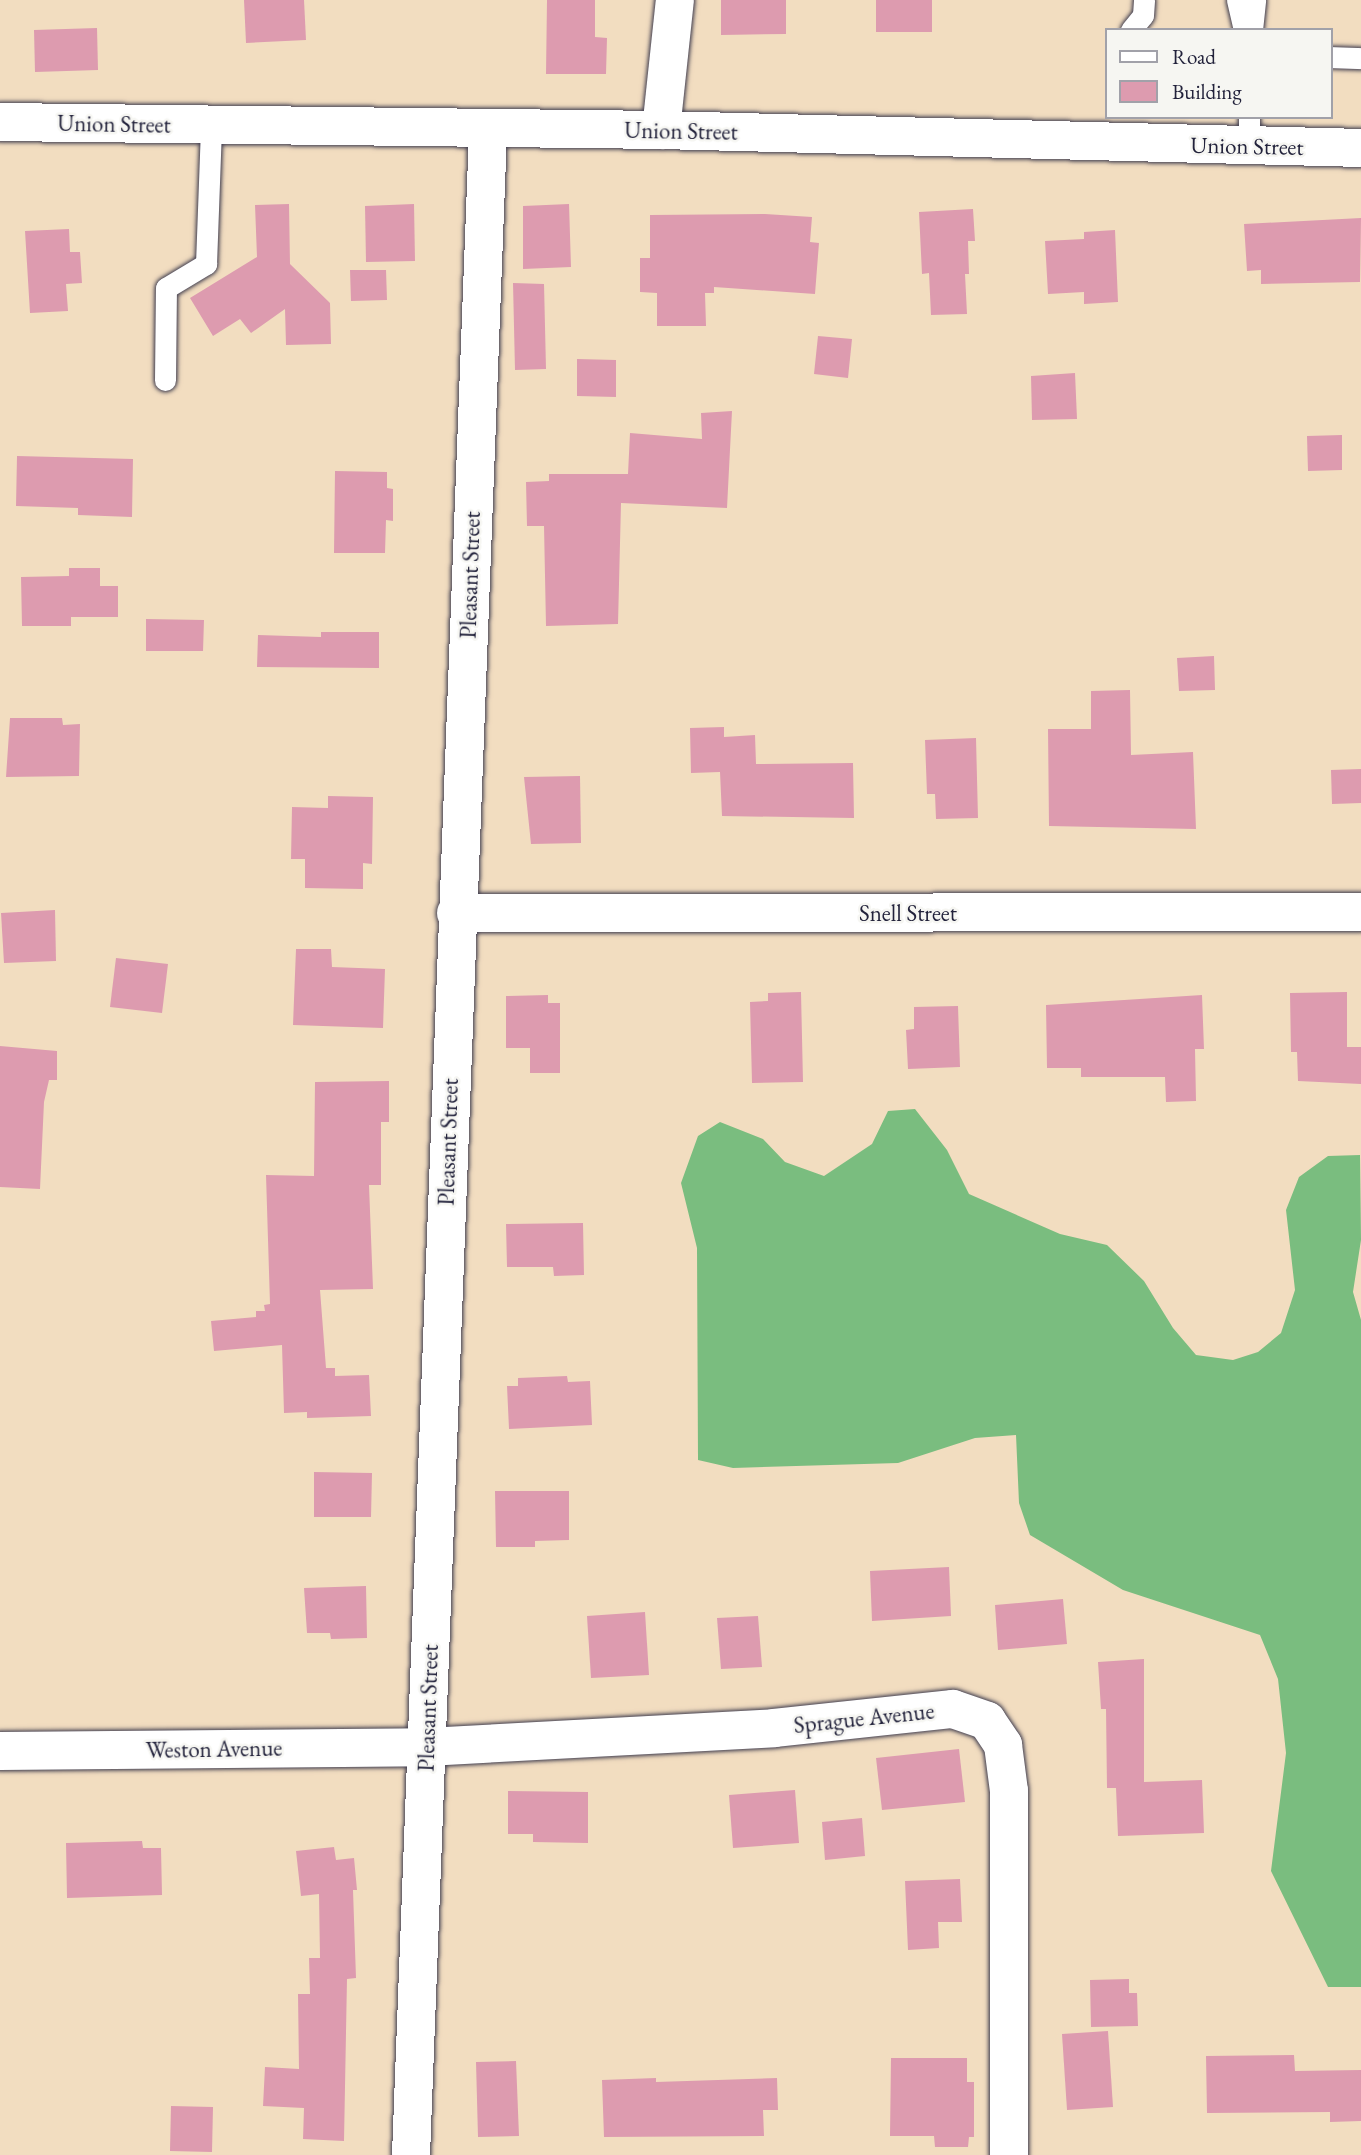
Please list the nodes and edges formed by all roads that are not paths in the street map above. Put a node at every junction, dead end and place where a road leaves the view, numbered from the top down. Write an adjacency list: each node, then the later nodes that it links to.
1 (675, 0): 13 (street)
2 (1144, 0): 5 (lane)
3 (1237, 0): 6 (lane)
4 (1255, 0): 7 (lane)
5 (1133, 28)
6 (1244, 28)
7 (1252, 28)
8 (1333, 57): 9 (lane)
9 (1361, 58)
10 (0, 122): 11 (street, Union Street)
11 (211, 125): 12 (street, Union Street); 17 (lane)
12 (488, 128): 13 (street, Union Street); 19 (street, Pleasant Street)
13 (661, 130): 14 (street, Union Street)
14 (1117, 131): 15 (street, Union Street)
15 (1249, 132): 16 (street, Union Street)
16 (1361, 148)
17 (165, 380)
18 (1361, 912): 19 (street, Snell Street)
19 (456, 914): 20 (street, Pleasant Street)
20 (427, 1747): 21 (street, Weston Avenue); 22 (street, Pleasant Street); 23 (street, Sprague Avenue)
21 (0, 1751)
22 (411, 2155)
23 (1009, 2155)

